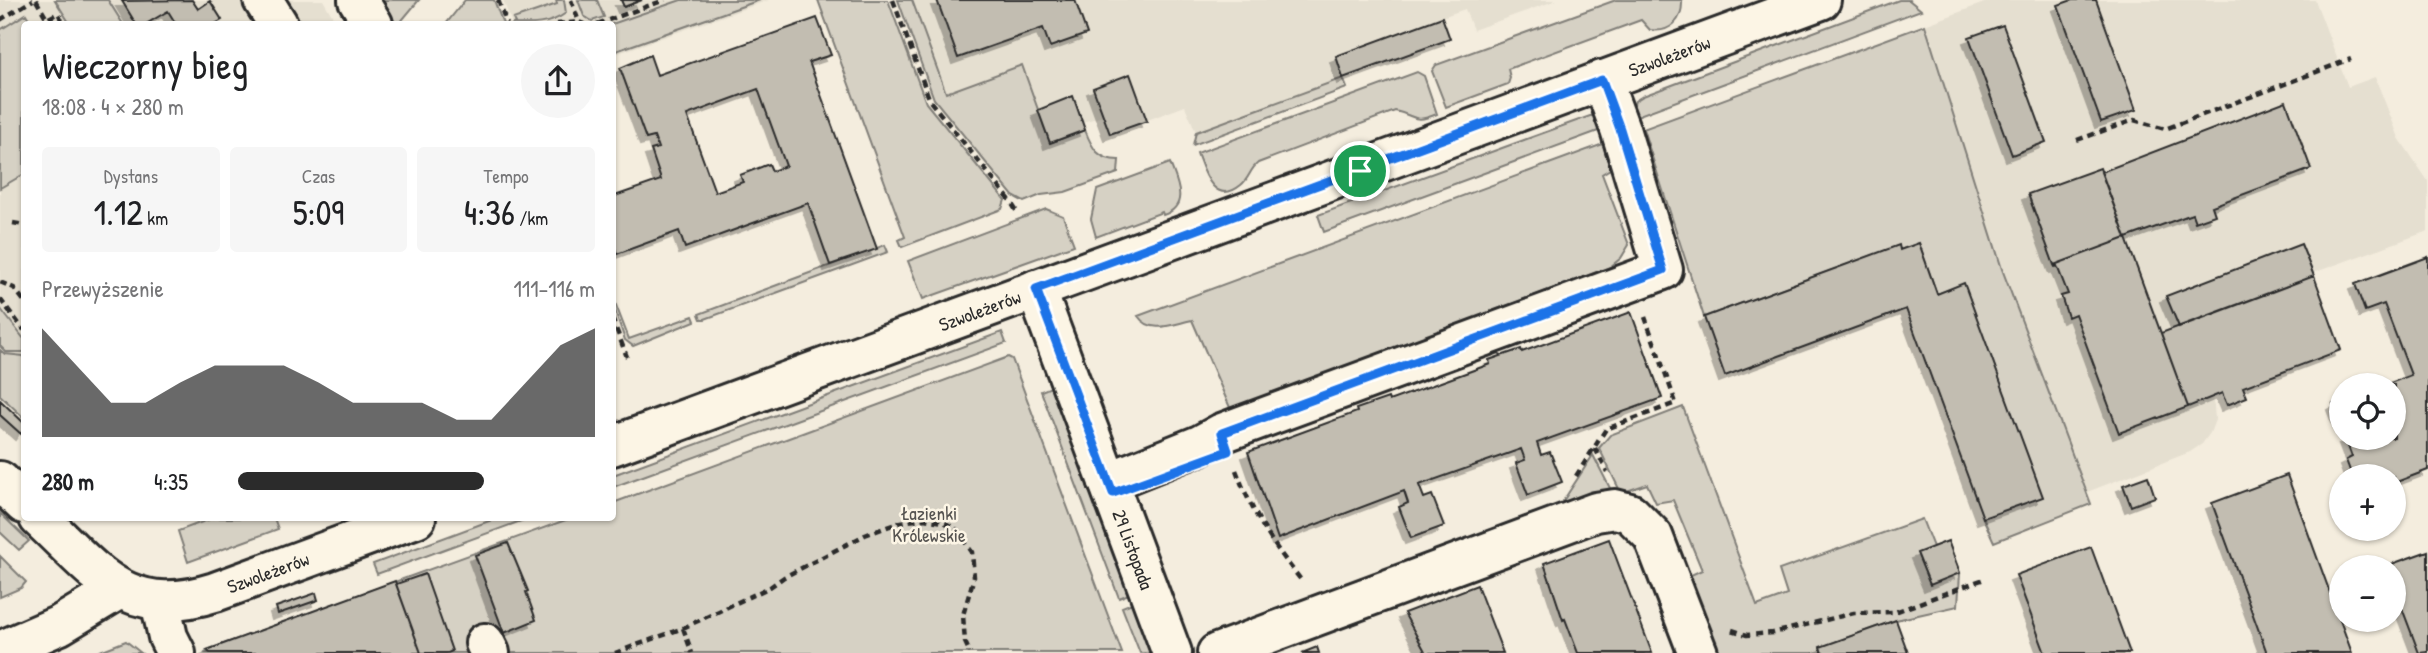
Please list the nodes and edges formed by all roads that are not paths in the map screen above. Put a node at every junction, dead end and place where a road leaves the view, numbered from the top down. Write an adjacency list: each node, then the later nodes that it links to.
1 (263, 0): 4 (street)
2 (358, 0): 5 (street)
3 (1821, 0): 6 (street, Szwoleżerów)
4 (276, 21)
5 (371, 21)
6 (1602, 80): 7 (street, Szwoleżerów); 10 (street)
7 (1036, 289): 8 (street, Szwoleżerów); 10 (street, 29 Listopada)
8 (616, 442)
9 (0, 481): 11 (street)
10 (1108, 482): 18 (street, 29 Listopada)
11 (21, 501)
12 (42, 521): 14 (street)
13 (408, 521): 15 (street, Szwoleżerów)
14 (118, 590): 15 (street, Szwoleżerów); 16 (street)
15 (160, 601): 17 (street)
16 (0, 651)
17 (176, 653)
18 (1172, 653)
19 (1217, 653): 20 (street)
20 (1698, 653)

